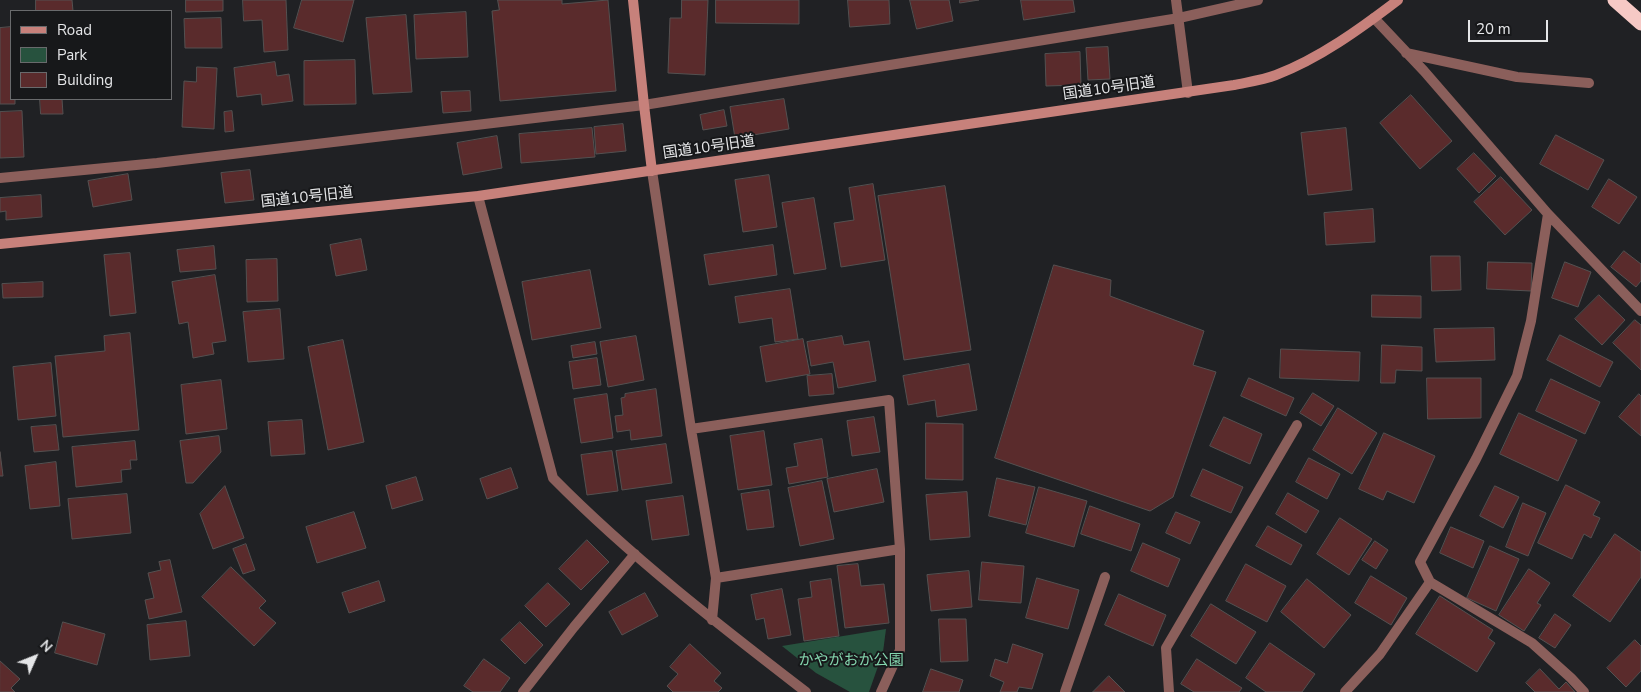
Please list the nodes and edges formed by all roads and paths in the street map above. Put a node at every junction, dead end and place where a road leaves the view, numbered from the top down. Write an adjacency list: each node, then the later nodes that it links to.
1 (633, 0): 12 (street)
2 (1176, 0): 6 (street)
3 (1258, 0): 6 (street)
4 (1398, 0): 7 (street, 国道10号旧道)
5 (1615, 0): 8 (highway)
6 (1179, 18): 11 (street); 12 (street)
7 (1374, 18): 9 (street); 11 (street, 国道10号旧道)
8 (1641, 23)
9 (1406, 53): 10 (street); 16 (street)
10 (1590, 83)
11 (1188, 93): 13 (street, 国道10号旧道)
12 (644, 105): 13 (street); 14 (street)
13 (652, 171): 15 (street, 国道10号旧道); 20 (street)
14 (0, 178)
15 (478, 196): 17 (street, 国道10号旧道); 22 (street)
16 (1548, 214): 18 (street); 25 (street)
17 (0, 244)
18 (1641, 311)
19 (1297, 425): 31 (street)
20 (691, 429): 21 (street); 24 (street)
21 (900, 549): 24 (street); 29 (street)
22 (636, 554): 26 (street); 27 (street)
23 (1104, 577): 30 (street)
24 (716, 578): 26 (street)
25 (1430, 582): 32 (street); 33 (street)
26 (712, 620): 28 (street)
27 (523, 692)
28 (806, 692)
29 (881, 692)
30 (1066, 692)
31 (1169, 692)
32 (1345, 692)
33 (1584, 692)

